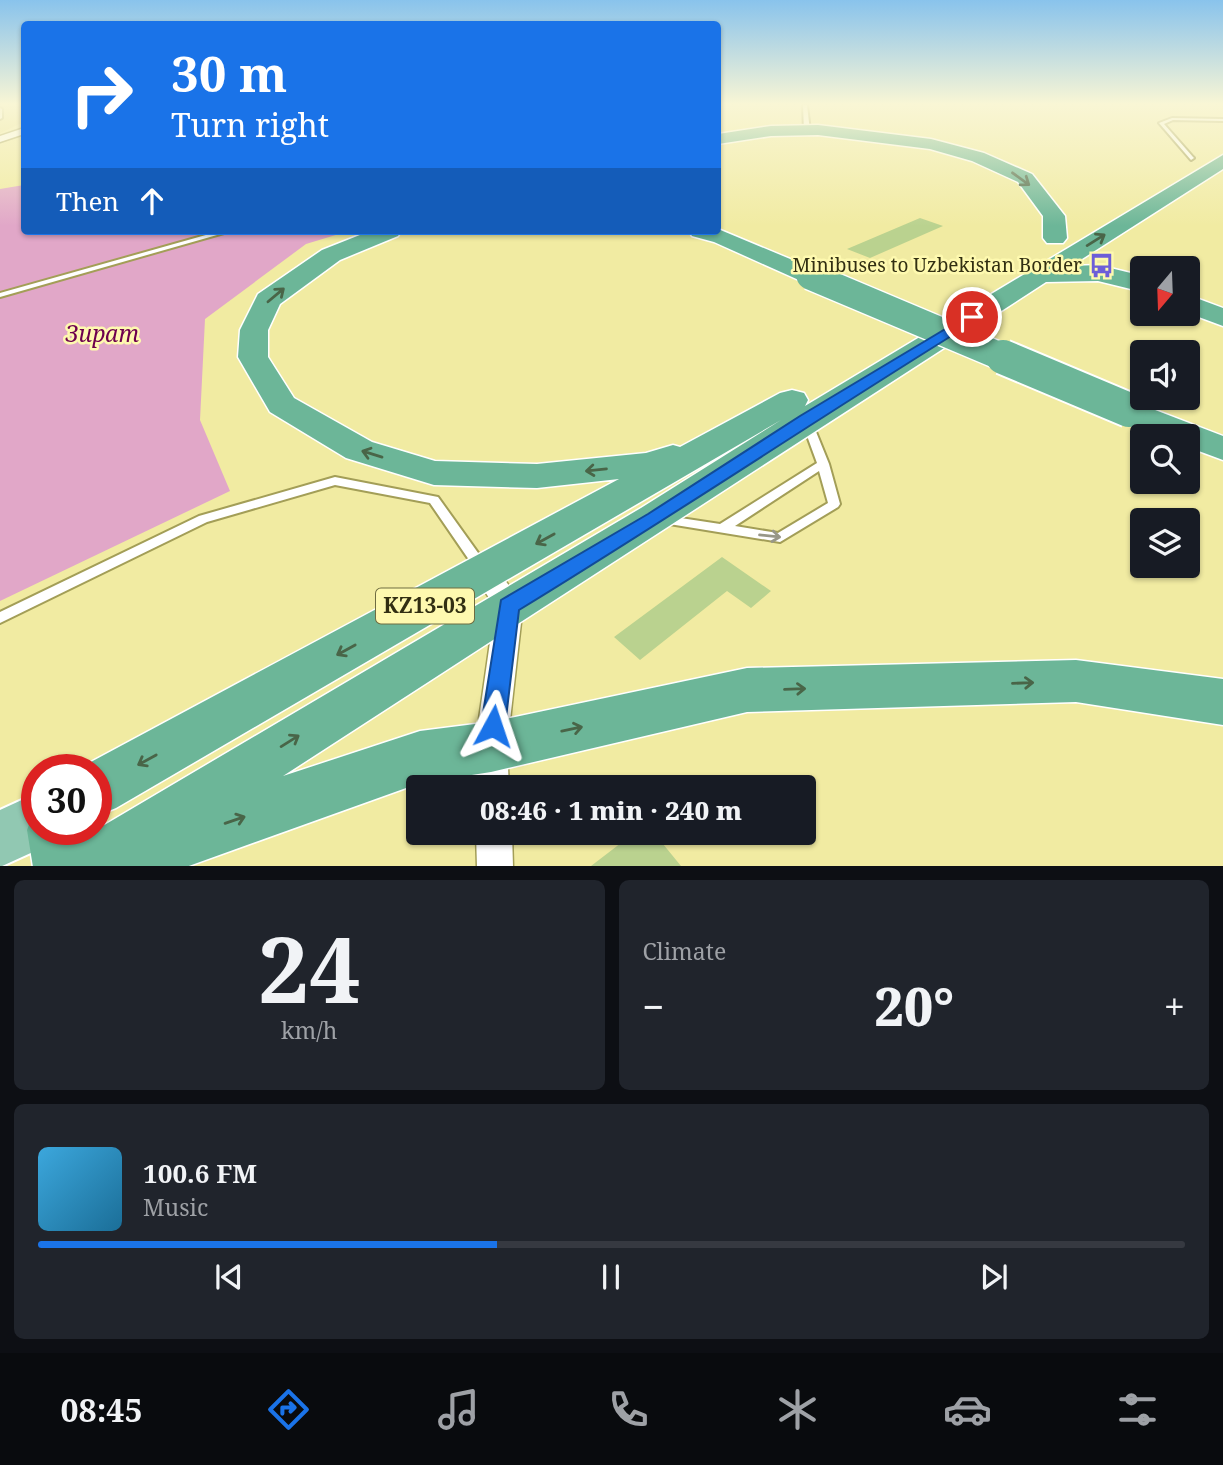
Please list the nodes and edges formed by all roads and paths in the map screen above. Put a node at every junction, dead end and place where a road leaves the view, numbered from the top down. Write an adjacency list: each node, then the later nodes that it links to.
1 (932, 145): 8 (highway, one-way to 8)
2 (1180, 145): 4 (lane)
3 (1222, 154): 4 (highway, KZ13-03); 10 (highway, KZ13-03, one-way to 3)
4 (1191, 158): 8 (highway, KZ13-03)
5 (214, 235): 12 (lane)
6 (380, 235): 15 (highway, one-way to 6)
7 (717, 235): 16 (highway, bridge)
8 (1055, 238): 9 (highway, KZ13-03)
9 (1003, 270): 10 (highway); 15 (highway, KZ13-03)
10 (1037, 277): 11 (highway); 15 (highway, KZ13-03)
11 (1130, 282)
12 (0, 295)
13 (1200, 308): 14 (highway)
14 (1223, 318)
15 (789, 416): 17 (lane); 18 (highway, KZ13-03); 20 (highway, KZ13-03, one-way to 20)
16 (1223, 449)
17 (823, 464): 19 (lane); 19 (lane, one-way to 17)
18 (655, 518): 19 (lane); 20 (highway, KZ13-03)
19 (722, 528)
20 (497, 589): 21 (lane); 23 (street); 24 (highway, KZ13-03, one-way to 24); 30 (highway, KZ13-03, one-way to 20)
21 (0, 618)
22 (1223, 702): 23 (highway, one-way to 22)
23 (492, 767): 31 (highway, one-way to 23)
24 (112, 781)
25 (21, 829): 26 (main road)
26 (0, 840)
27 (59, 845): 29 (highway)
28 (494, 845): 32 (street)
29 (64, 866)
30 (86, 866)
31 (101, 866)
32 (495, 866)

